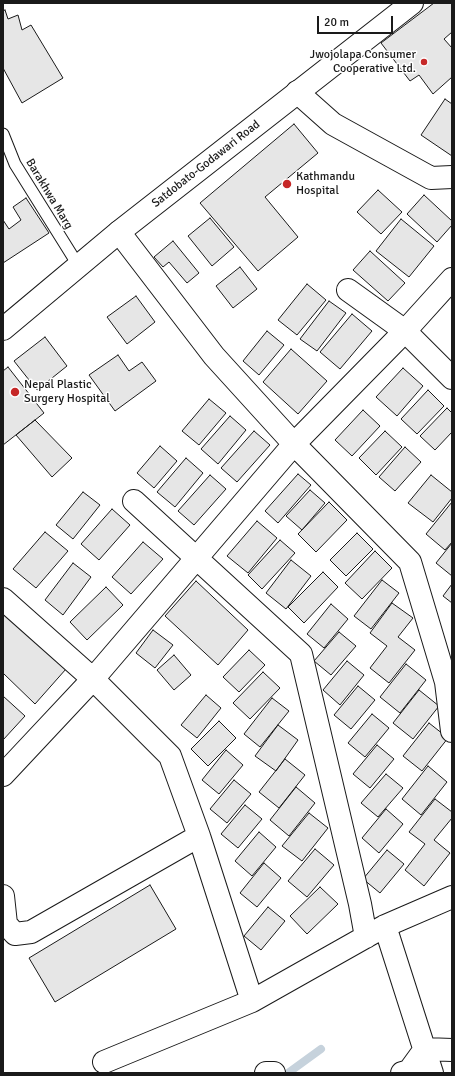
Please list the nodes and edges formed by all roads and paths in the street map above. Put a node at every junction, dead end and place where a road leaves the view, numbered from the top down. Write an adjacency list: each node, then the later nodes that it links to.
1 (412, 3): 2 (street, Satdobato-Godawari Road)
2 (297, 92): 4 (street); 5 (street, Satdobato-Godawari Road)
3 (3, 134): 6 (lane, Barakhwa Marg)
4 (452, 177)
5 (119, 232): 6 (street, Satdobato-Godawari Road); 12 (street)
6 (78, 265): 9 (street, Satdobato-Godawari Road)
7 (452, 278): 10 (street)
8 (348, 290): 10 (street)
9 (3, 329)
10 (406, 330): 11 (street); 12 (street)
11 (452, 378)
12 (294, 444): 14 (street); 17 (street)
13 (134, 502): 14 (street)
14 (196, 558): 16 (street); 22 (street)
15 (3, 599): 16 (street)
16 (93, 679): 18 (street); 19 (street)
17 (452, 731)
18 (3, 775)
19 (199, 836): 20 (street); 23 (street)
20 (3, 896)
21 (452, 897): 22 (street)
22 (376, 931): 23 (street); 24 (street)
23 (252, 1001): 26 (street)
24 (425, 1049): 25 (street); 29 (street); 30 (street)
25 (452, 1050)
26 (104, 1062)
27 (266, 1073): 28 (street)
28 (274, 1073)
29 (402, 1073)
30 (432, 1073)

